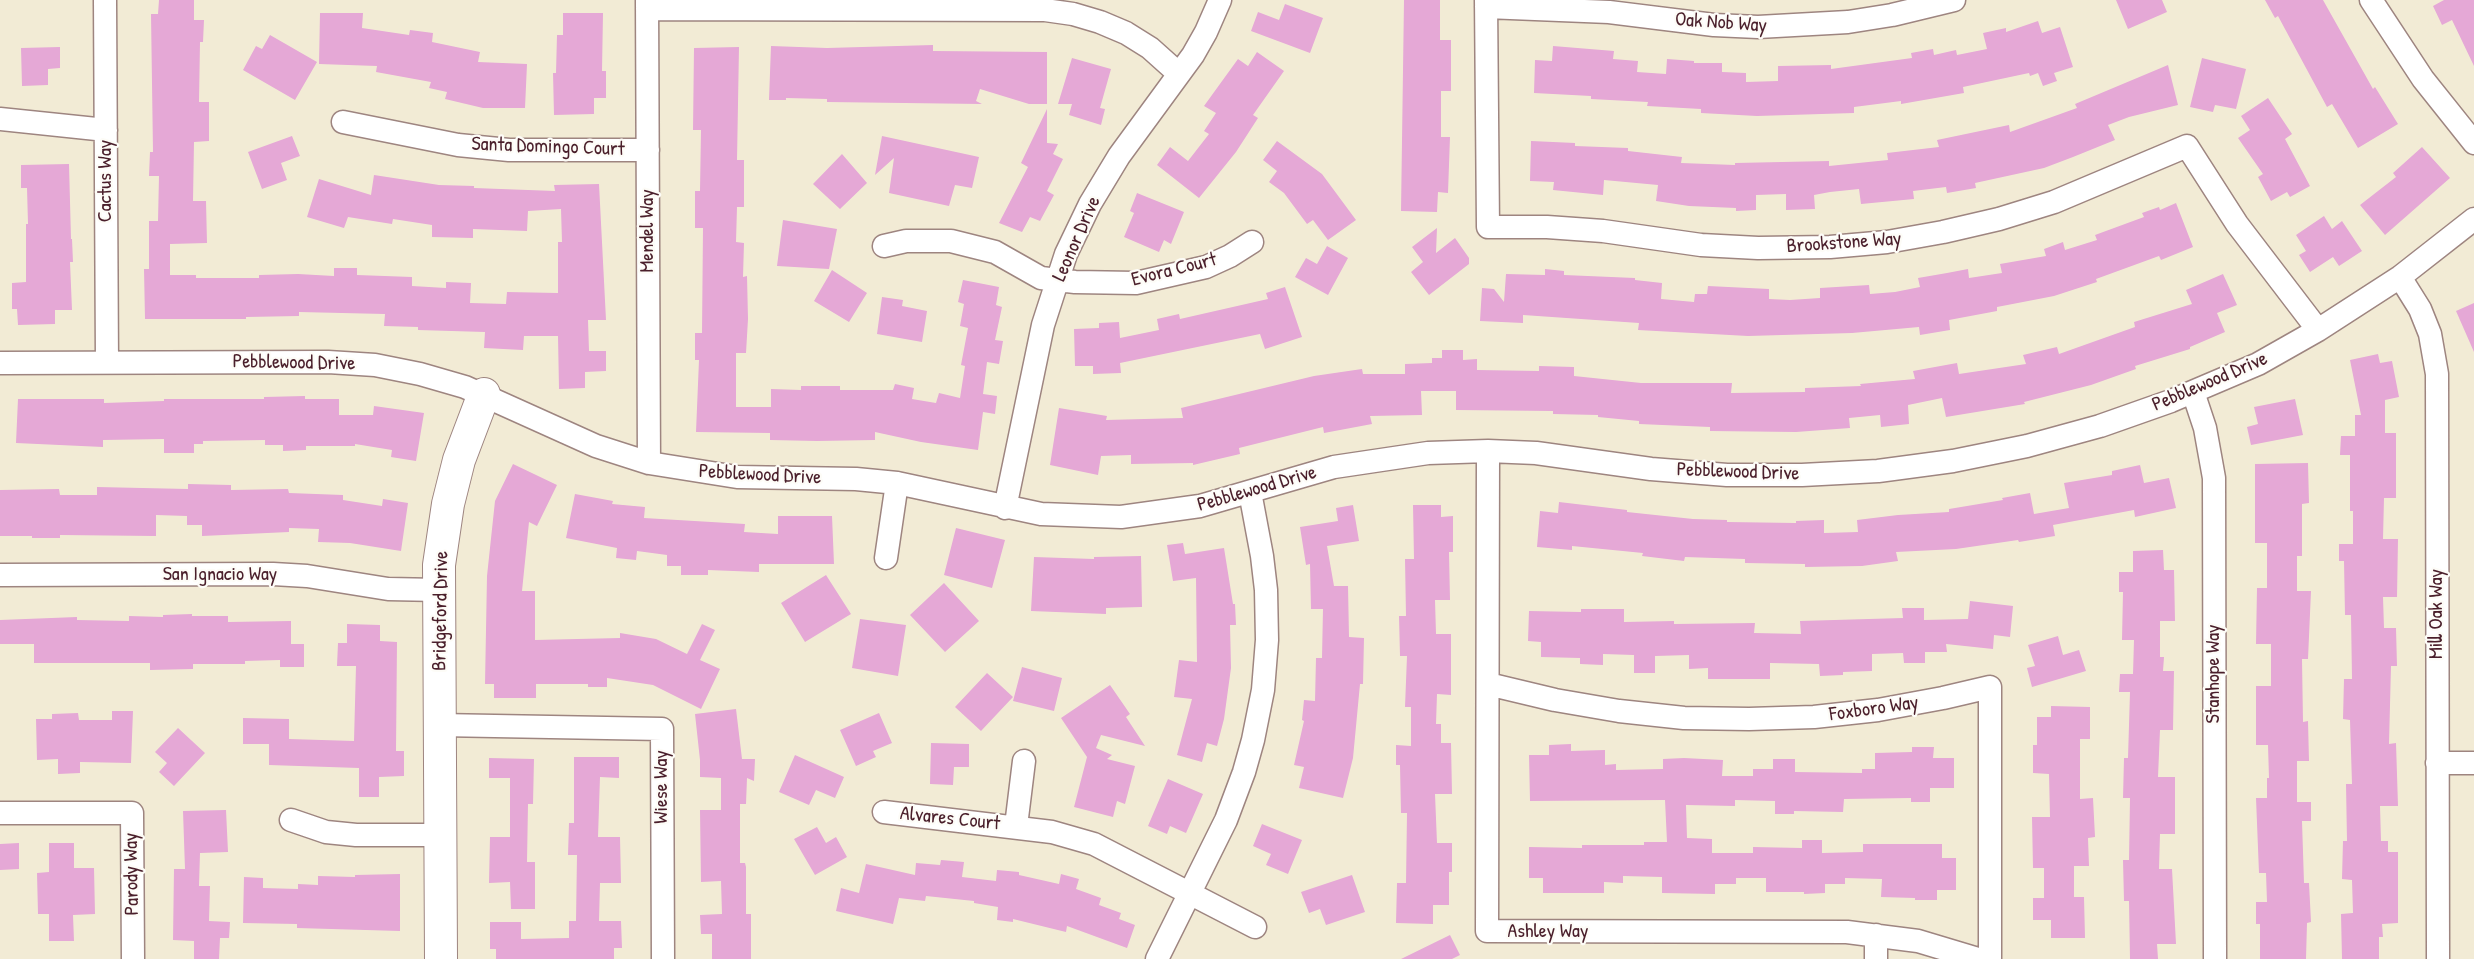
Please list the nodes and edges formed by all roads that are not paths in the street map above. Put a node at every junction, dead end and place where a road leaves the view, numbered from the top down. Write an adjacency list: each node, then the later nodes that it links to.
1 (105, 0): 10 (street, Cactus Way)
2 (1220, 0): 7 (street, Leonor Drive)
3 (1954, 0): 5 (street, Oak Nob Way)
4 (2371, 0): 11 (street)
5 (1486, 3): 18 (street, Brookstone Way)
6 (647, 5): 7 (street); 12 (street, Mendel Way)
7 (1179, 74): 17 (street, Leonor Drive)
8 (0, 119): 10 (street)
9 (343, 122): 12 (street, Santa Domingo Court)
10 (106, 130): 19 (street, Cactus Way)
11 (2474, 143)
12 (648, 150): 24 (street, Mendel Way)
13 (2474, 219): 16 (street, Pebblewood Drive)
14 (1252, 242): 17 (street, Evora Court)
15 (884, 246): 17 (street, Evora Court)
16 (2400, 277): 18 (street, Pebblewood Drive); 34 (street, Mill Oak Way)
17 (1056, 280): 27 (street, Leonor Drive)
18 (2318, 330): 21 (street, Pebblewood Drive)
19 (107, 362): 20 (street, Pebblewood Drive); 22 (street, Pebblewood Drive)
20 (0, 363)
21 (2193, 392): 23 (street, Pebblewood Drive); 51 (street, Stanhope Way)
22 (484, 394): 24 (street, Pebblewood Drive); 30 (street, Bridgeford Drive)
23 (1488, 451): 26 (street, Pebblewood Drive); 31 (street, Ashley Way)
24 (649, 463): 25 (street, Pebblewood Drive)
25 (897, 483): 27 (street, Pebblewood Drive); 28 (street)
26 (1250, 492): 27 (street, Pebblewood Drive); 41 (street)
27 (1005, 508)
28 (886, 558)
29 (0, 575): 30 (street, San Ignacio Way)
30 (439, 590): 32 (street, Bridgeford Drive)
31 (1488, 684): 43 (street, Ashley Way); 50 (street, Foxboro Way)
32 (440, 724): 40 (street, Bridgeford Drive); 46 (street, Wiese Way)
33 (1023, 761): 39 (street, Alvares Court)
34 (2438, 763): 35 (street); 52 (street, Mill Oak Way)
35 (2474, 763)
36 (885, 812): 39 (street, Alvares Court)
37 (0, 813): 44 (street, Parody Way)
38 (291, 820): 40 (street)
39 (1016, 826): 41 (street, Alvares Court)
40 (440, 834): 45 (street, Bridgeford Drive)
41 (1190, 894): 42 (street, Alvares Court); 47 (street)
42 (1255, 927)
43 (1876, 935): 48 (street); 49 (street, Ashley Way)
44 (133, 959)
45 (441, 959)
46 (663, 959)
47 (1157, 959)
48 (1876, 959)
49 (1977, 959)
50 (1990, 959)
51 (2215, 959)
52 (2438, 959)

